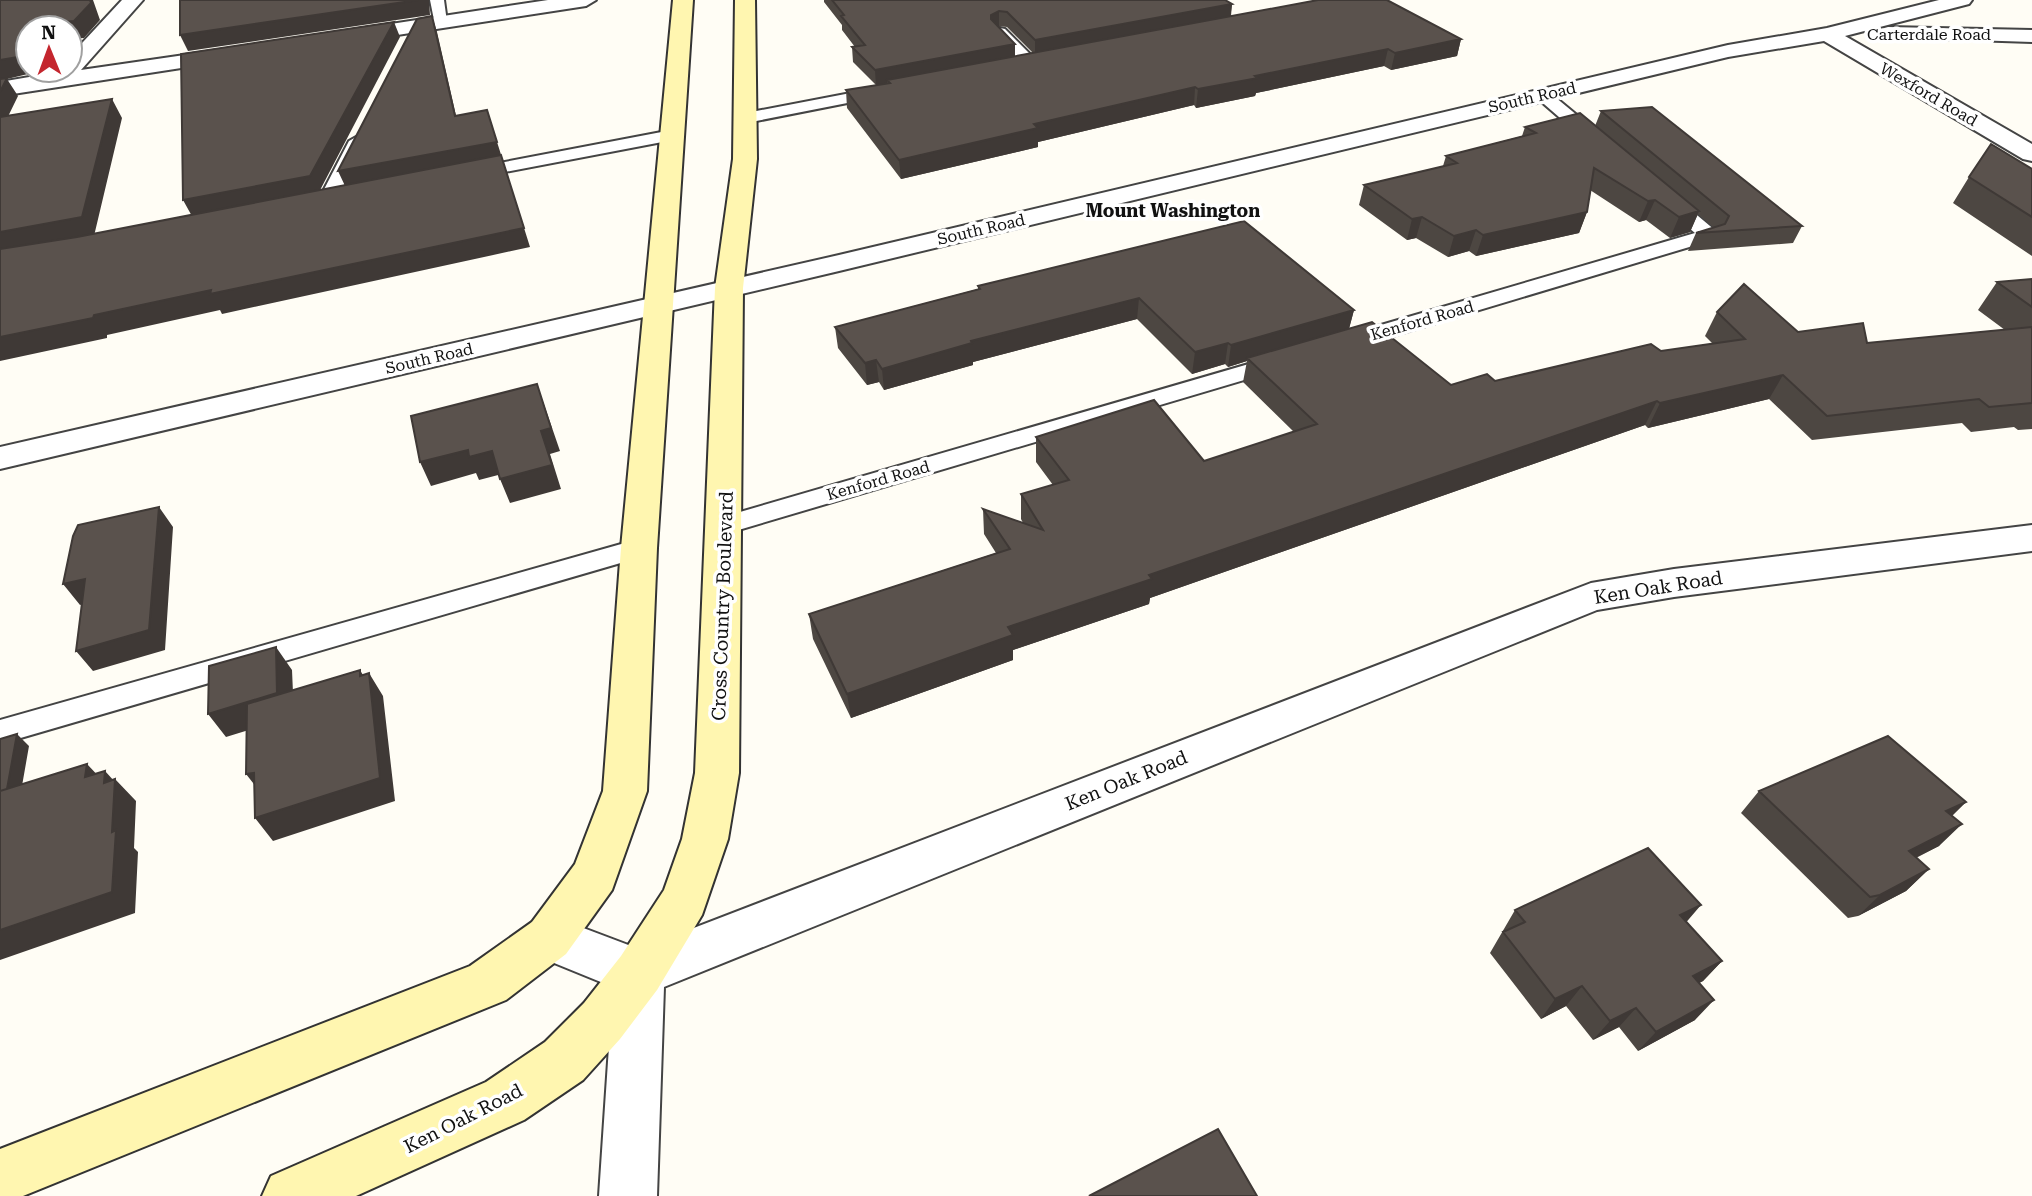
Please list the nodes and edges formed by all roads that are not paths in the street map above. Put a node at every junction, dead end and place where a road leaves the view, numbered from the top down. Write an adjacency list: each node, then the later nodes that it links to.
1 (133, 0): 15 (street)
2 (437, 0): 7 (lane)
3 (586, 0): 7 (street)
4 (683, 0): 24 (street)
5 (745, 0): 22 (street, Cross Country Boulevard)
6 (1962, 0): 10 (street, South Road)
7 (440, 22): 8 (street)
8 (416, 26): 12 (street); 13 (lane)
9 (1000, 32): 16 (lane)
10 (1827, 34): 11 (street, Carterdale Road); 21 (street, South Road); 25 (street, Wexford Road)
11 (2032, 36)
12 (320, 40)
13 (405, 49)
14 (252, 51): 17 (street)
15 (84, 53)
16 (1031, 64)
17 (84, 71)
18 (21, 84): 19 (street)
19 (0, 89)
20 (895, 90): 22 (lane)
21 (1543, 95): 26 (lane); 30 (street, South Road)
22 (746, 118): 30 (street, Cross Country Boulevard)
23 (363, 131): 29 (lane)
24 (672, 135): 27 (lane); 31 (street)
25 (2032, 154)
26 (1615, 156)
27 (446, 178)
28 (1647, 183): 33 (lane, Kenford Road)
29 (354, 196)
30 (729, 288): 31 (street, South Road); 33 (street, Cross Country Boulevard)
31 (659, 304): 32 (street, South Road); 35 (street)
32 (0, 458)
33 (725, 526): 38 (street, Cross Country Boulevard)
34 (2032, 538): 38 (street, Ken Oak Road)
35 (639, 548): 36 (lane); 37 (street)
36 (0, 732)
37 (549, 938): 38 (street); 39 (street)
38 (639, 973): 40 (street, Ken Oak Road); 41 (street, Cross Country Boulevard)
39 (0, 1177)
40 (291, 1196)
41 (628, 1196)

